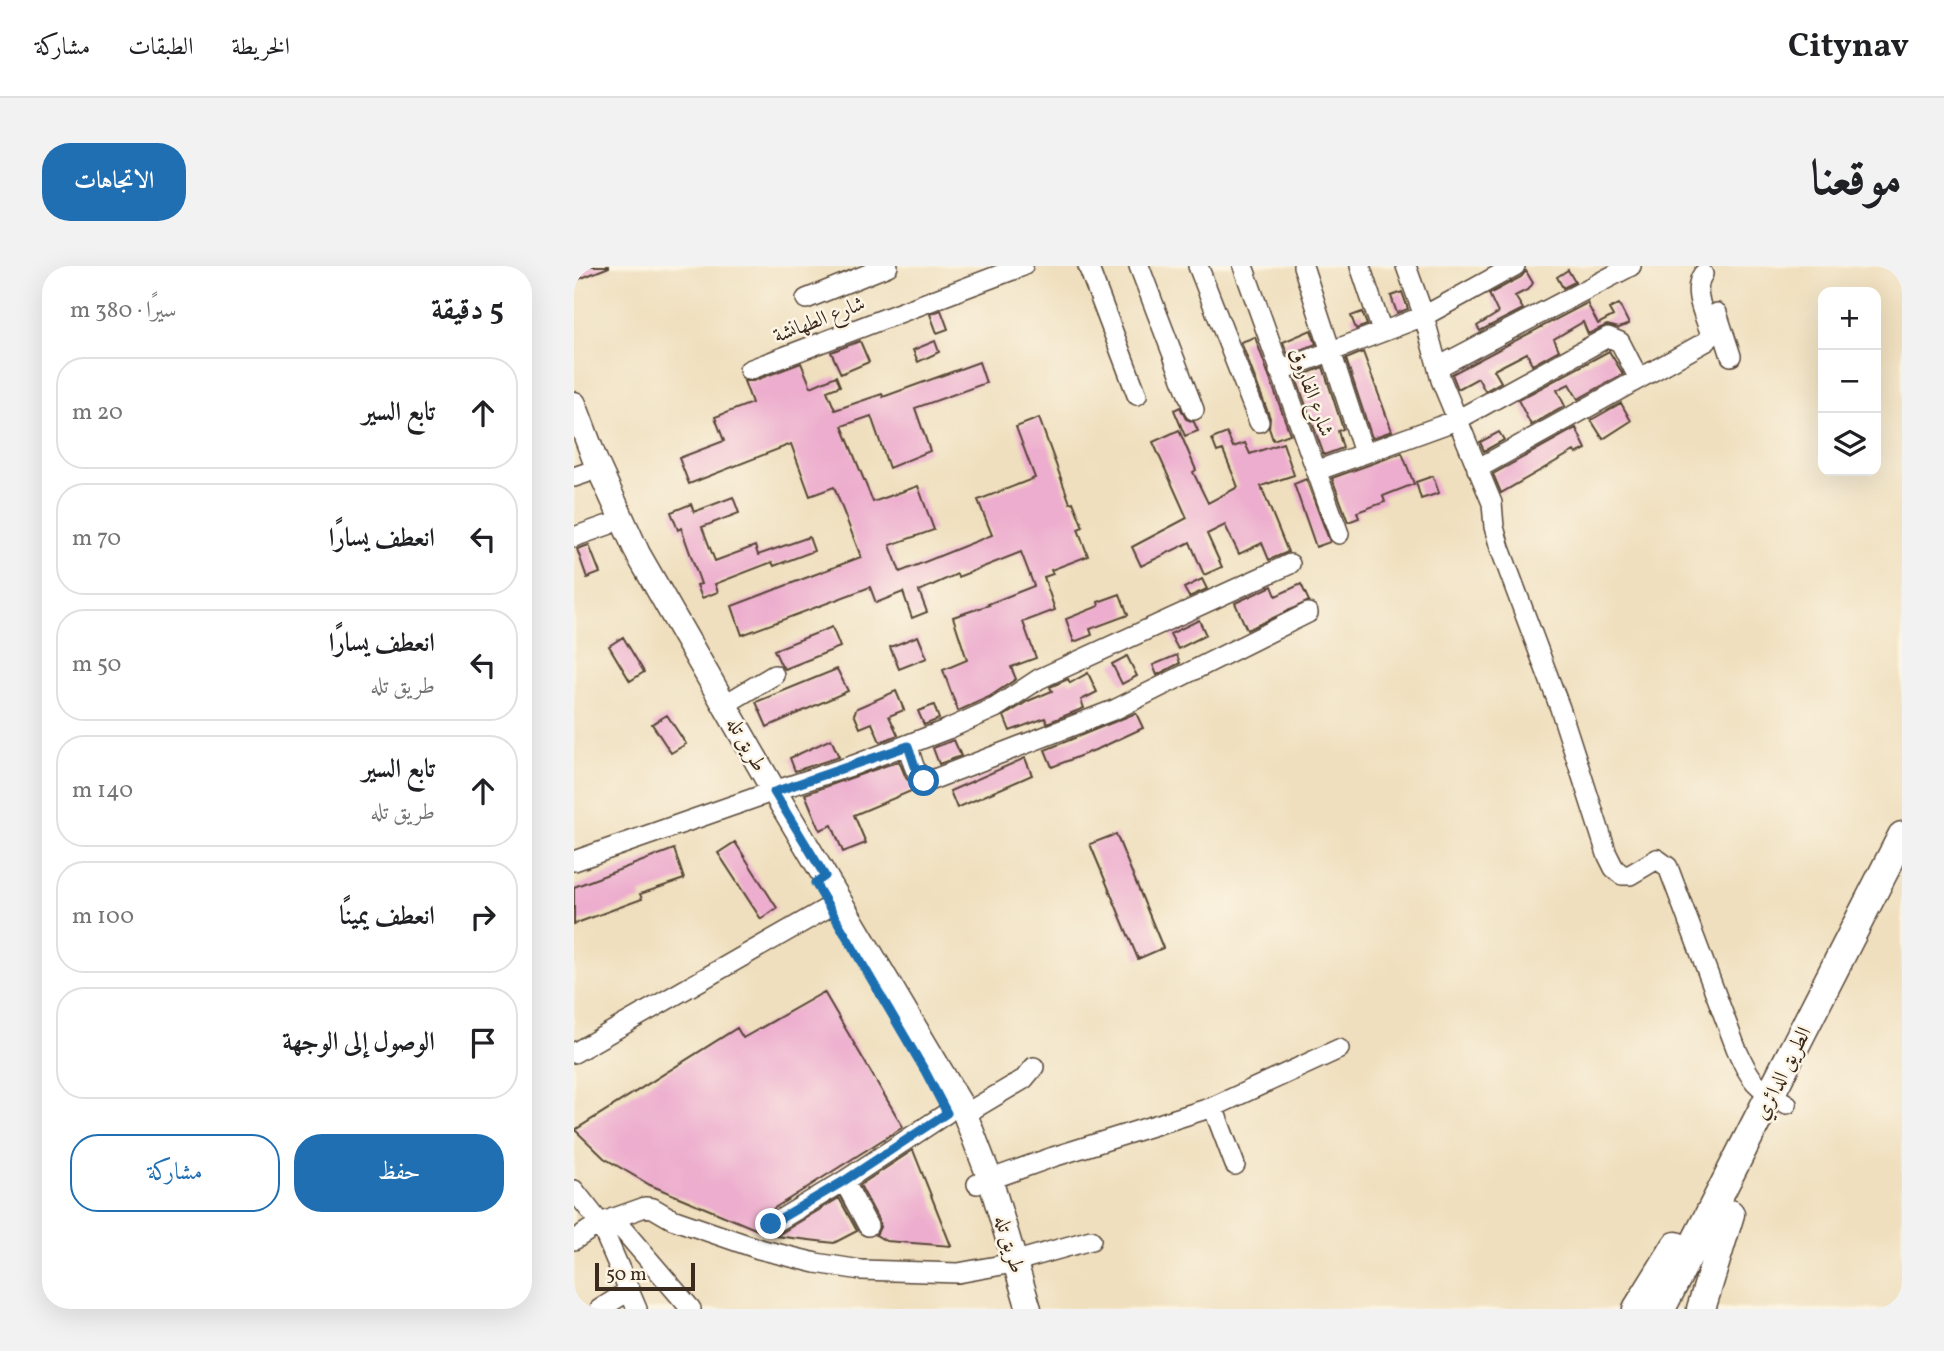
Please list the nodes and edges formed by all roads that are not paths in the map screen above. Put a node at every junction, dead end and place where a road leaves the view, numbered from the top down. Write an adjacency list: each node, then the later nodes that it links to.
1 (888, 266): 14 (street)
2 (1023, 266): 13 (street, شارع الطهانشة)
3 (1088, 266): 23 (street)
4 (1139, 266): 25 (street)
5 (1198, 266): 27 (street)
6 (1243, 266): 21 (street, شارع الفاروق)
7 (1303, 266): 17 (street)
8 (1360, 266): 16 (street)
9 (1406, 266): 15 (street)
10 (1515, 266): 15 (street)
11 (1631, 266): 19 (street)
12 (1702, 270): 18 (street); 22 (street)
13 (975, 275): 20 (street, شارع الطهانشة)
14 (806, 299)
15 (1424, 316): 16 (street); 19 (street)
16 (1382, 331): 17 (street)
17 (1332, 349): 21 (street); 29 (street)
18 (1731, 356)
19 (1438, 367): 26 (street)
20 (749, 370)
21 (1279, 371): 31 (street, شارع الفاروق)
22 (1639, 379): 26 (street); 30 (street)
23 (1137, 395)
24 (574, 404): 39 (main road, طريق تله)
25 (1194, 410)
26 (1457, 420): 29 (street); 30 (street)
27 (1259, 422)
28 (574, 442): 32 (main road, طريق تله)
29 (1364, 453): 31 (street)
30 (1477, 469): 50 (street)
31 (1316, 471): 34 (street, شارع الفاروق)
32 (580, 475): 33 (main road, طريق تله)
33 (608, 525): 35 (street); 41 (main road, طريق تله)
34 (1339, 534)
35 (574, 537)
36 (1290, 564): 40 (street)
37 (1307, 613): 40 (street)
38 (774, 675): 39 (street)
39 (724, 705): 41 (main road, طريق تله)
40 (908, 746): 41 (street)
41 (768, 793): 43 (street); 45 (main road, طريق تله)
42 (1902, 836): 50 (highway, الطريق الدائري)
43 (574, 861)
44 (1902, 878): 50 (highway, الطريق الدائري)
45 (820, 879): 46 (main road, طريق تله); 52 (main road, طريق تله)
46 (829, 907): 48 (street); 52 (main road, طريق تله)
47 (1339, 1049): 51 (street)
48 (574, 1053)
49 (1034, 1067): 52 (street)
50 (1779, 1099): 53 (highway, الطريق الدائري); 58 (highway, الطريق الدائري)
51 (1213, 1107): 54 (street); 56 (street)
52 (956, 1113): 55 (street); 56 (main road, طريق تله)
53 (1742, 1152): 71 (highway); 72 (highway, الطريق الدائري)
54 (1235, 1165)
55 (844, 1181): 60 (street); 61 (street)
56 (984, 1182): 64 (main road, طريق تله)
57 (574, 1190): 59 (street)
58 (1730, 1214): 73 (highway, الطريق الدائري); 74 (highway)
59 (607, 1220): 62 (street); 64 (street); 65 (street); 68 (street)
60 (771, 1224)
61 (868, 1226)
62 (574, 1240)
63 (1091, 1240): 64 (street)
64 (1009, 1264): 69 (main road, طريق تله); 70 (main road, طريق تله)
65 (630, 1290): 66 (street); 67 (street)
66 (600, 1309)
67 (637, 1309)
68 (691, 1309)
69 (1016, 1309)
70 (1029, 1309)
71 (1637, 1309)
72 (1661, 1309)
73 (1680, 1309)
74 (1701, 1309)

